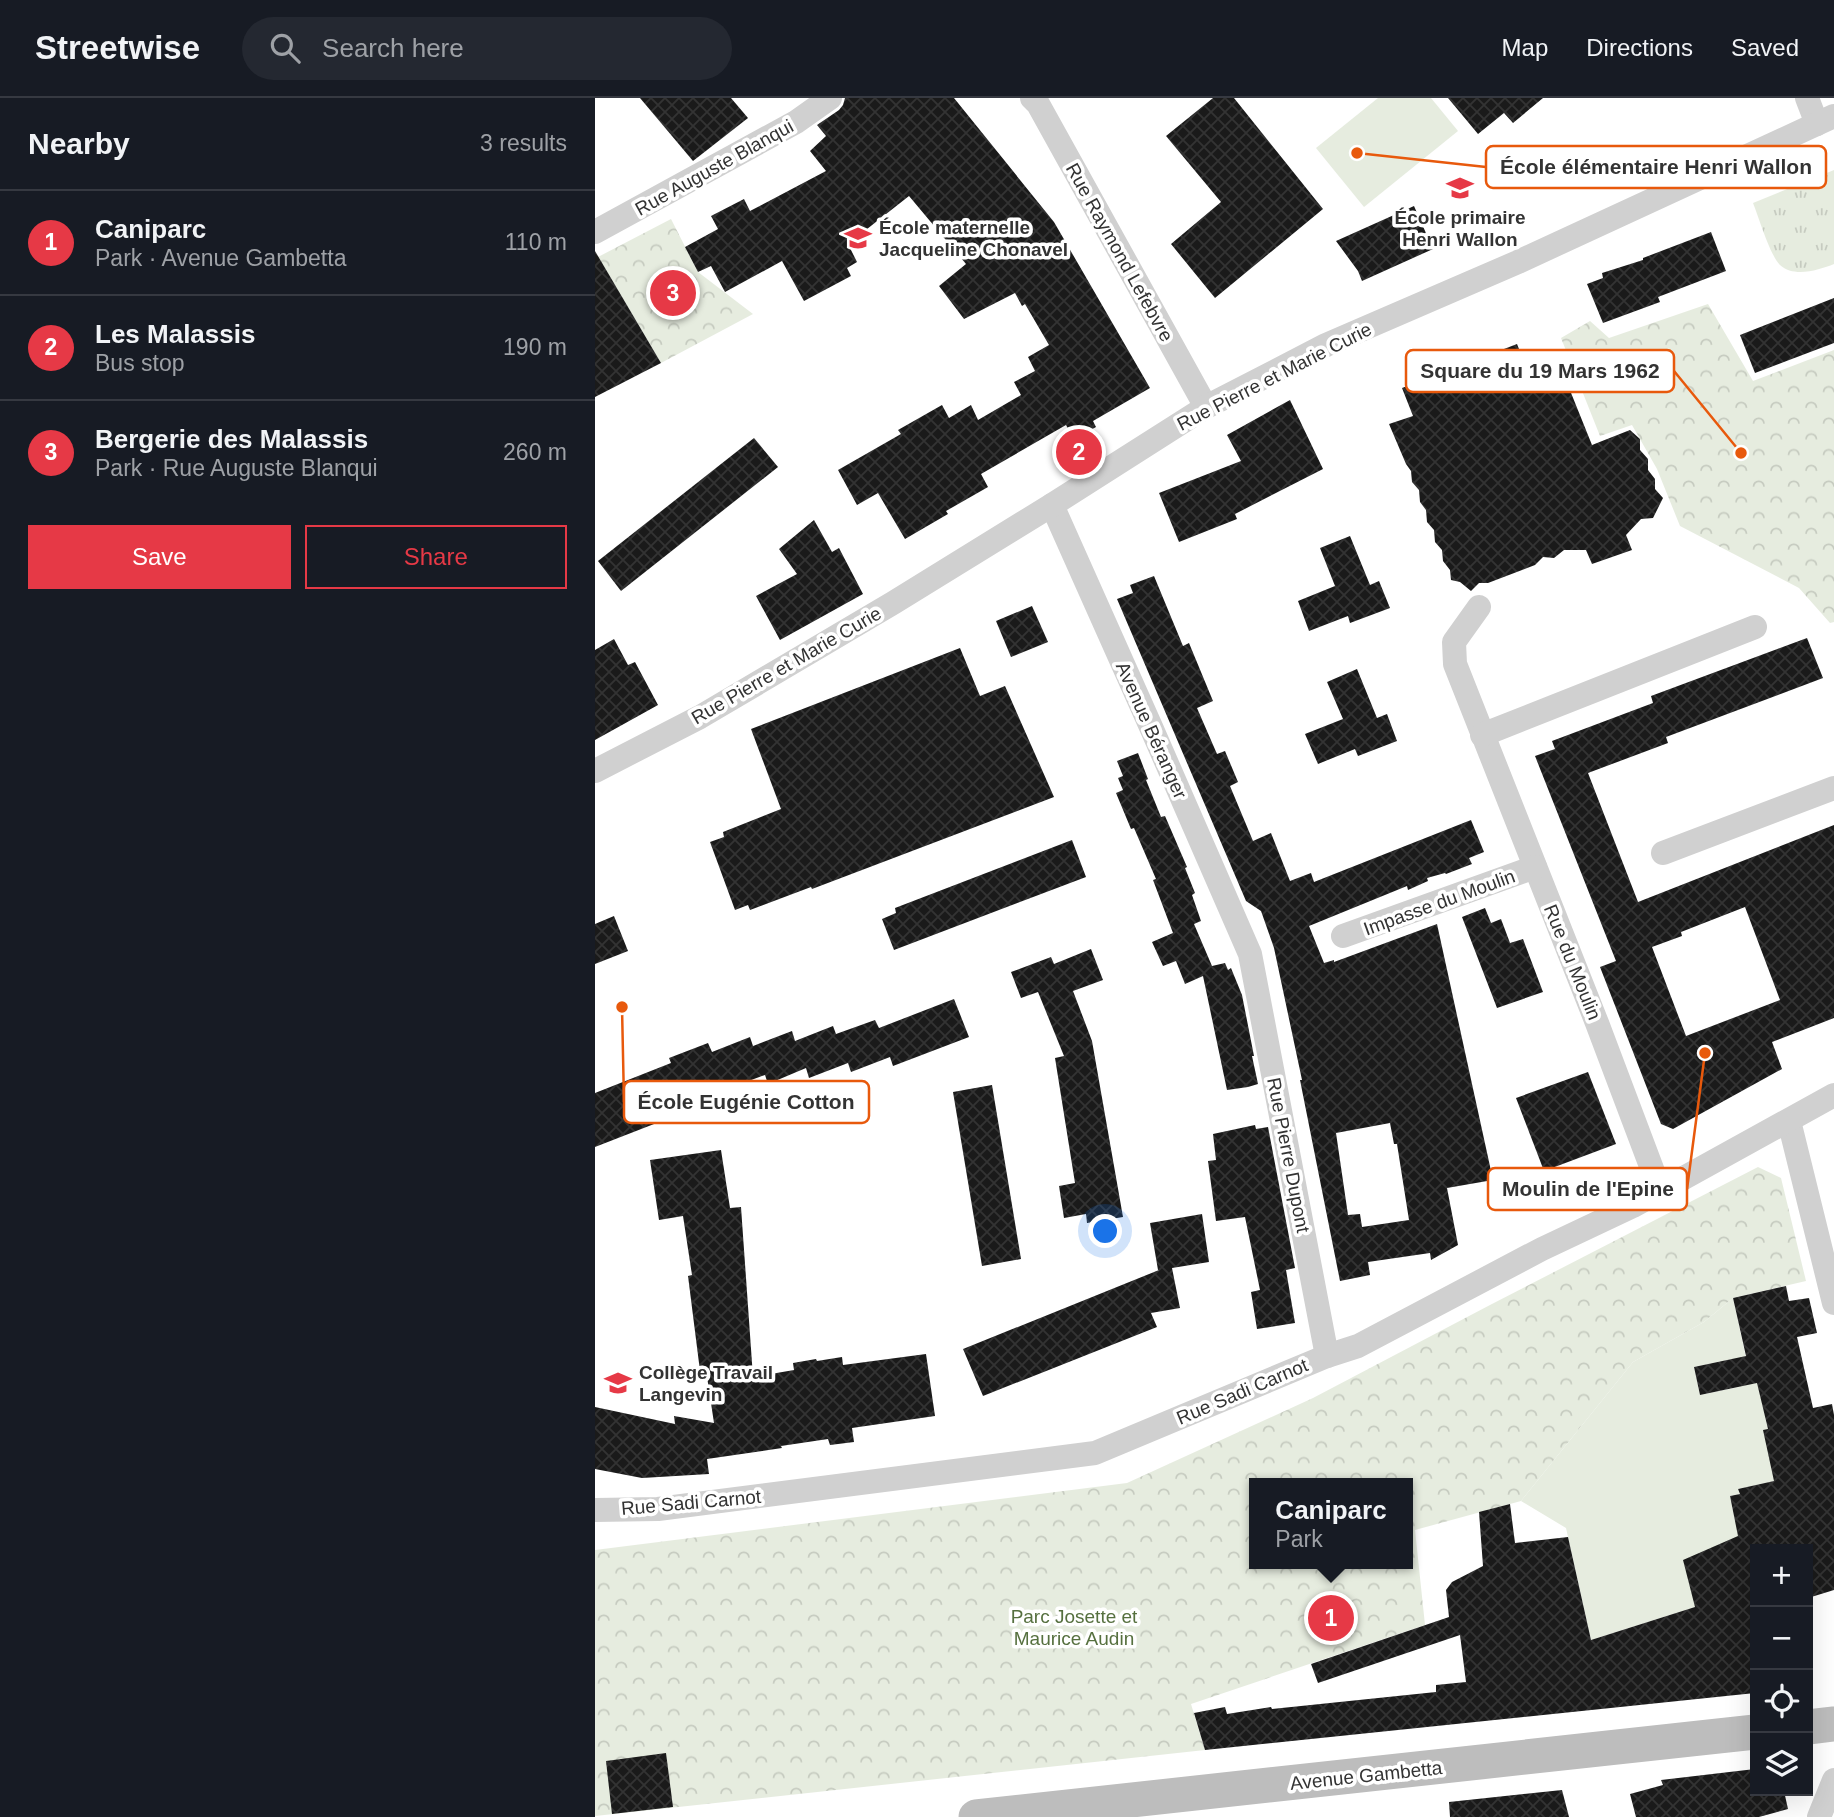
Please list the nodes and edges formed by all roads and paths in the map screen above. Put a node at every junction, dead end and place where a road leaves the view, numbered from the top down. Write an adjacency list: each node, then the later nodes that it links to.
1 (830, 98): 5 (street, Rue Auguste Blanqui)
2 (1032, 98): 6 (street, Rue Raymond Lefebvre)
3 (1807, 98): 4 (street)
4 (1826, 120): 6 (street, Rue Pierre et Marie Curie)
5 (595, 232)
6 (1206, 407): 7 (street, Rue Pierre et Marie Curie)
7 (1052, 506): 11 (street, Rue Pierre et Marie Curie); 16 (street, Avenue Béranger)
8 (1479, 607): 10 (street, Rue du Moulin)
9 (1755, 627): 10 (street)
10 (1482, 735): 14 (street, Rue du Moulin)
11 (595, 771)
12 (1834, 788): 13 (street)
13 (1663, 853)
14 (1535, 867): 15 (street, Impasse du Moulin); 19 (street, Rue du Moulin)
15 (1343, 936)
16 (1250, 954): 22 (street, Rue Pierre Dupont)
17 (1834, 1095): 18 (street, Rue Sadi Carnot)
18 (1789, 1121): 19 (street, Rue Sadi Carnot); 20 (street)
19 (1660, 1190): 22 (street, Rue Sadi Carnot)
20 (1831, 1277): 21 (street)
21 (1834, 1303)
22 (1327, 1356): 23 (street, Rue Sadi Carnot)
23 (595, 1510)
24 (1834, 1724): 25 (main road)
25 (1813, 1726)
26 (1750, 1733): 28 (main road, Avenue Gambetta)
27 (1834, 1780): 29 (street)
28 (976, 1817)
29 (1819, 1817)

